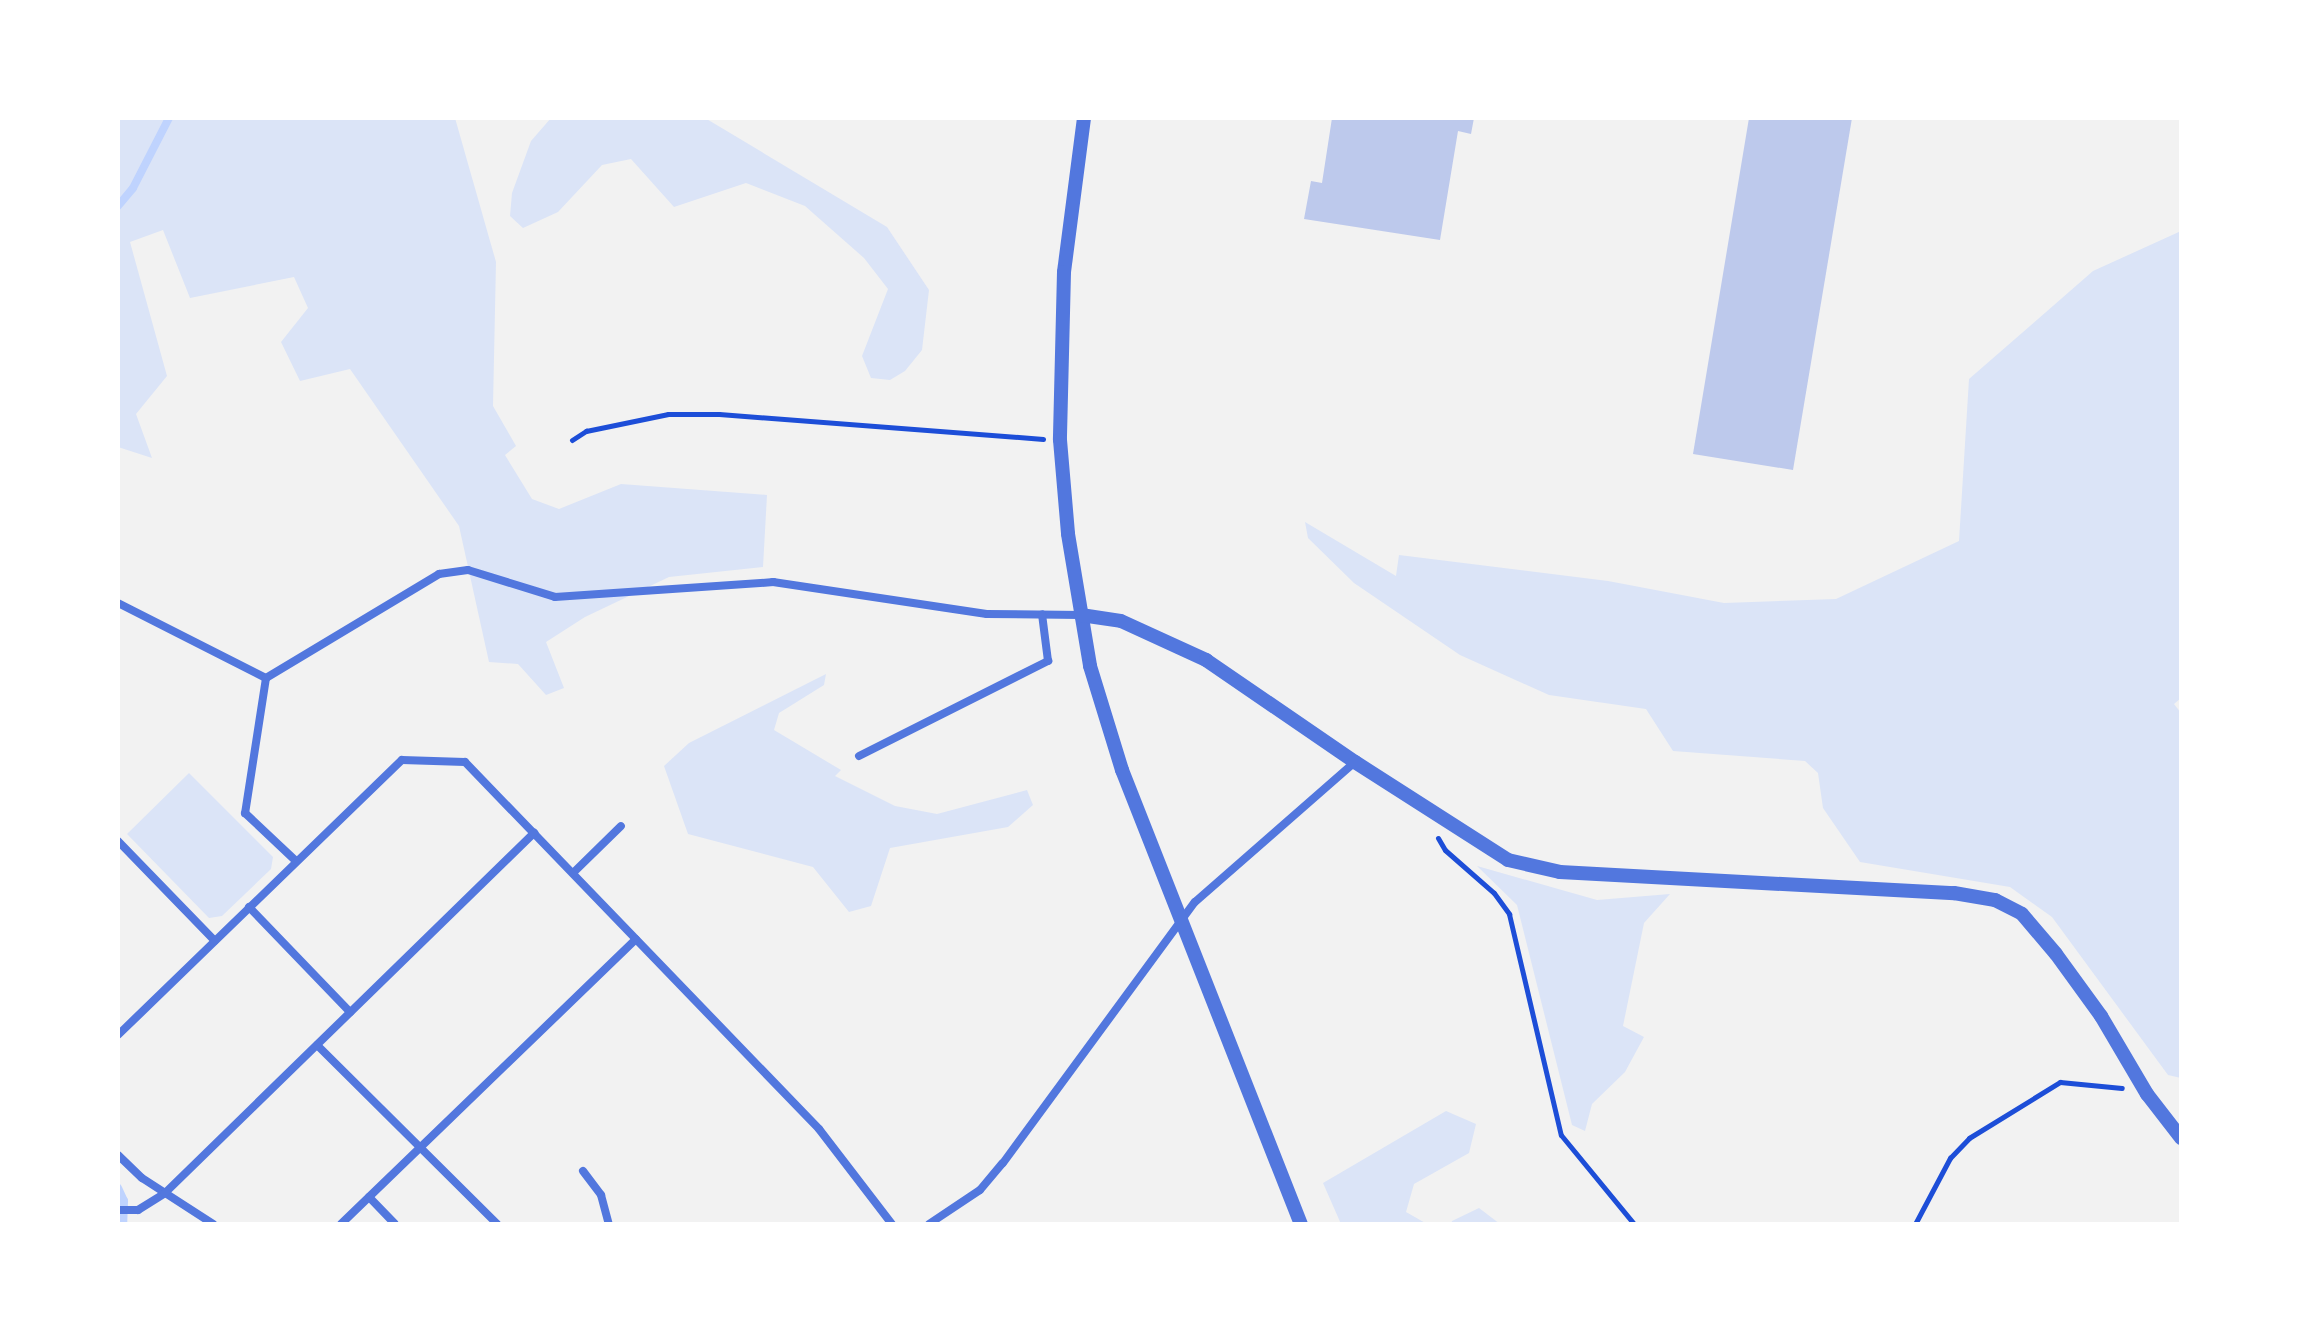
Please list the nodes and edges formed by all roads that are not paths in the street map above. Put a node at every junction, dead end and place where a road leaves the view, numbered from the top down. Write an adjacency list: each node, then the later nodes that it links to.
1 (1084, 118): 4 (street)
2 (118, 603): 5 (street)
3 (1042, 614): 4 (street); 5 (street); 6 (street)
4 (1081, 615): 7 (street); 14 (street)
5 (266, 678): 11 (street)
6 (859, 756)
7 (1355, 762): 14 (street); 20 (street)
8 (621, 826): 12 (street)
9 (534, 833): 11 (street); 12 (street); 17 (street)
10 (118, 841): 16 (street)
11 (296, 861): 13 (street)
12 (573, 873): 15 (street)
13 (249, 907): 16 (street); 17 (street)
14 (1179, 920): 33 (street); 34 (street)
15 (636, 939): 21 (street); 32 (street)
16 (215, 941): 18 (street)
17 (350, 1012): 19 (street)
18 (118, 1035)
19 (317, 1045): 21 (street); 24 (street)
20 (2181, 1138)
21 (421, 1147): 25 (street); 30 (street)
22 (118, 1155): 24 (street)
23 (583, 1171): 31 (street)
24 (165, 1193): 26 (street); 27 (street)
25 (369, 1197): 28 (street); 29 (street)
26 (121, 1210)
27 (213, 1224)
28 (341, 1224)
29 (395, 1224)
30 (497, 1224)
31 (609, 1224)
32 (892, 1224)
33 (929, 1224)
34 (1301, 1224)

